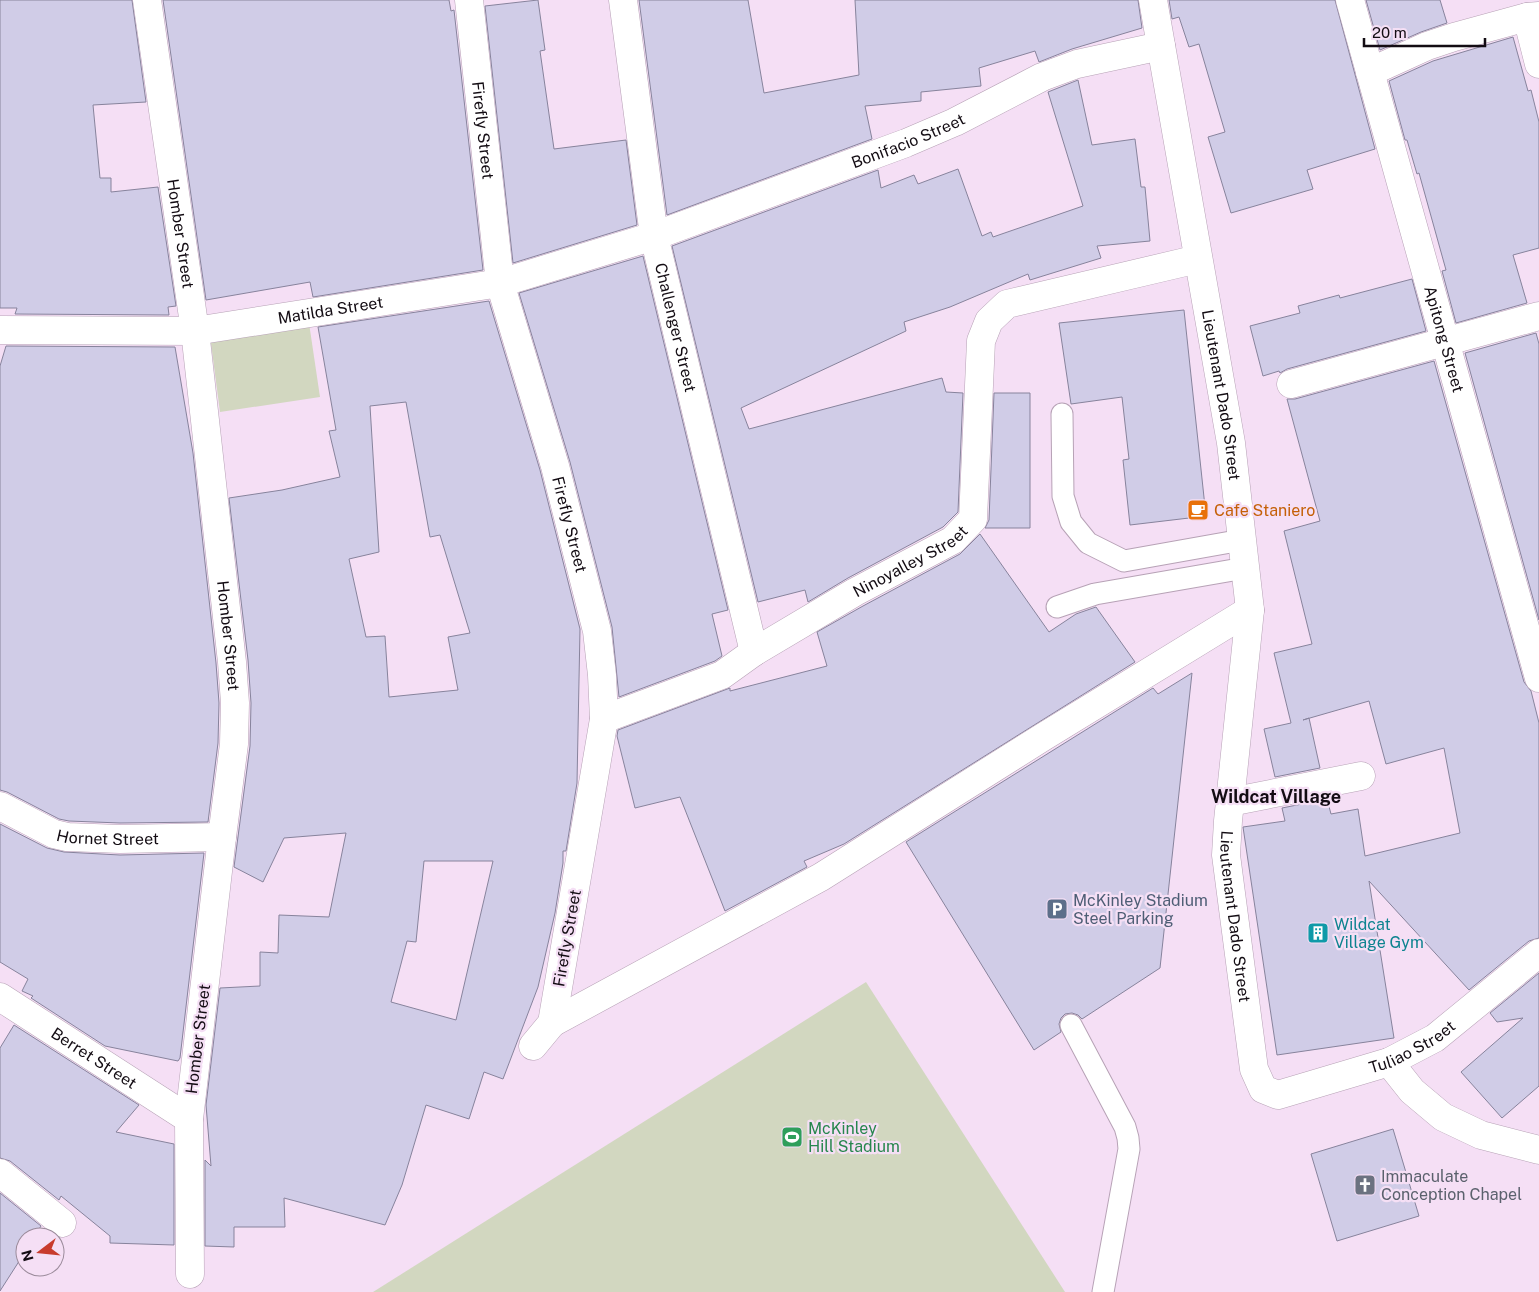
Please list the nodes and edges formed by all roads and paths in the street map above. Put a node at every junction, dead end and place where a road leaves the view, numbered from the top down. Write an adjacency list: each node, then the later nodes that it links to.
1 (147, 0): 15 (street, Homber Street)
2 (470, 0): 12 (street, Firefly Street)
3 (623, 0): 10 (street, Challenger Street)
4 (1153, 0): 7 (street, Lieutenant Dado Street)
5 (1350, 0): 9 (street, Apitong Street)
6 (1533, 16): 8 (street); 9 (street)
7 (1161, 46): 10 (street, Bonifacio Street); 11 (street, Lieutenant Dado Street)
8 (1539, 64)
9 (1370, 72): 16 (street, Apitong Street)
10 (654, 236): 12 (street, Matilda Street); 23 (street, Challenger Street)
11 (1198, 259): 19 (street, Lieutenant Dado Street); 23 (street, Ninoyalley Street)
12 (500, 283): 15 (street, Matilda Street); 25 (street, Firefly Street)
13 (1539, 316): 16 (street)
14 (0, 330): 15 (street, Matilda Street)
15 (195, 331): 29 (street, Homber Street)
16 (1446, 340): 17 (street); 24 (street, Apitong Street)
17 (1291, 384)
18 (1062, 414): 19 (lane)
19 (1242, 540): 20 (street, Lieutenant Dado Street)
20 (1245, 568): 21 (lane); 22 (street, Lieutenant Dado Street)
21 (1057, 607)
22 (1250, 610): 27 (street, Lieutenant Dado Street); 32 (street)
23 (754, 652): 25 (street, Ninoyalley Street)
24 (1539, 678)
25 (604, 719): 32 (street, Firefly Street)
26 (1361, 776): 27 (street)
27 (1230, 802): 36 (street, Lieutenant Dado Street)
28 (0, 806): 29 (street, Hornet Street)
29 (222, 837): 37 (street, Homber Street)
30 (1539, 953): 35 (street, Tuliao Street)
31 (0, 997): 37 (street, Berret Street)
32 (552, 1023): 34 (street, Firefly Street)
33 (1072, 1025): 42 (lane)
34 (533, 1046)
35 (1389, 1062): 36 (street, Tuliao Street); 38 (street)
36 (1264, 1089)
37 (189, 1119): 41 (street, Homber Street)
38 (1539, 1150)
39 (0, 1173): 40 (street)
40 (62, 1223)
41 (190, 1274)
42 (1103, 1292)

